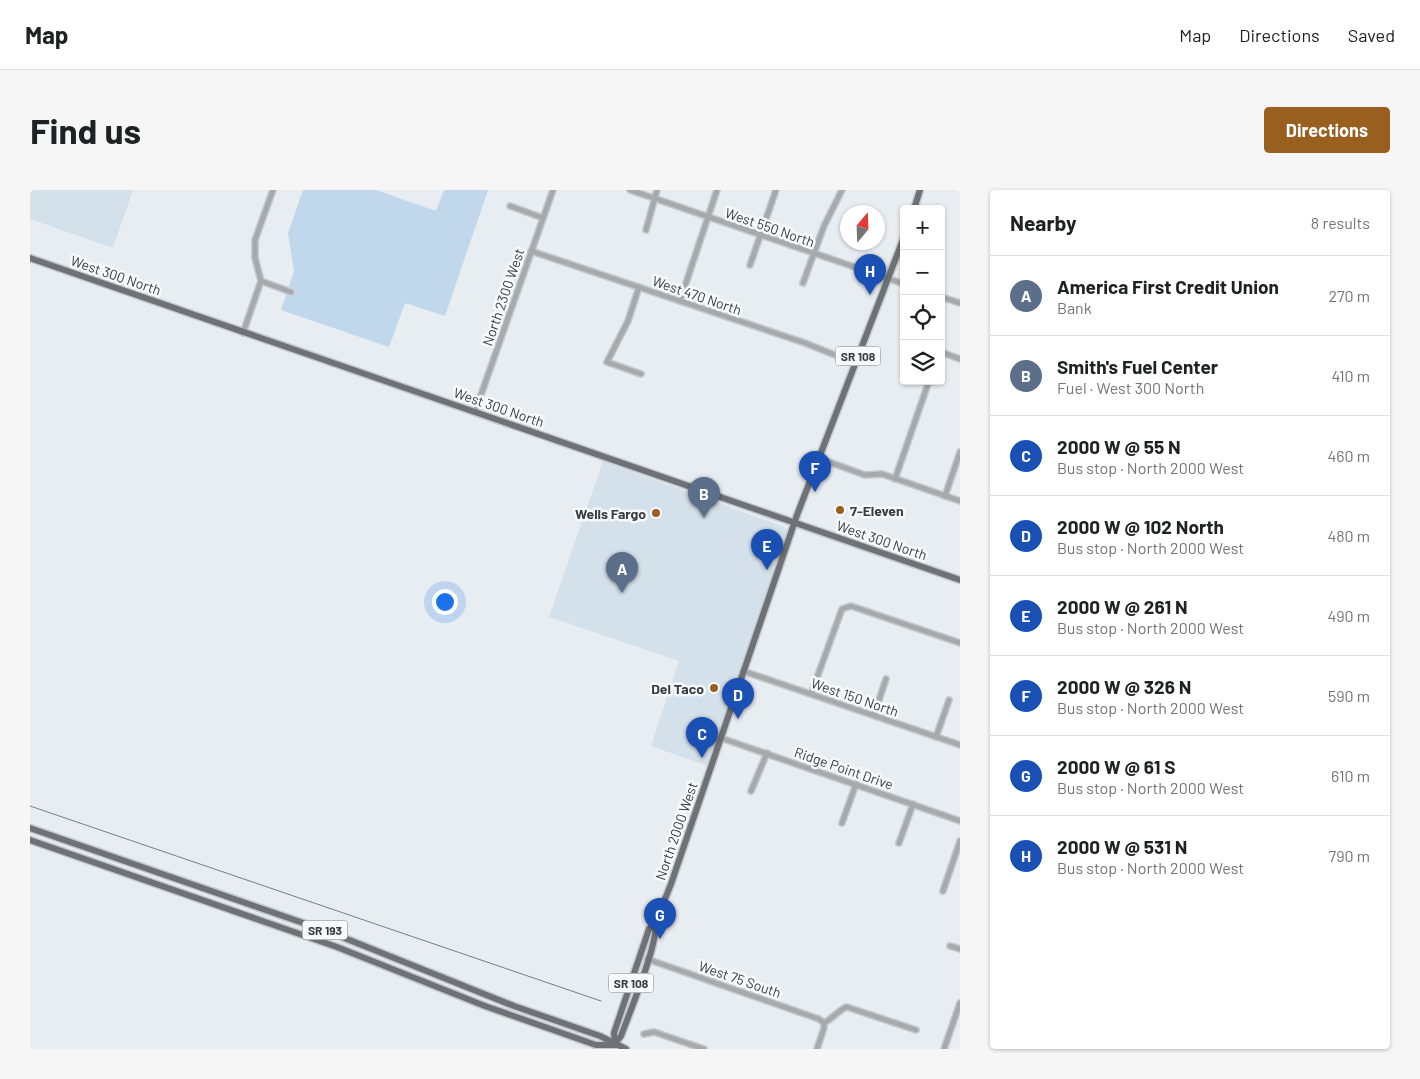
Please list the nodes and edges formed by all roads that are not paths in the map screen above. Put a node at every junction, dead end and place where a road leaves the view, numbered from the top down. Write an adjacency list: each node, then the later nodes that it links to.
1 (273, 190): 22 (street)
2 (553, 190): 13 (street, North 2300 West)
3 (630, 190): 9 (street, West 550 North)
4 (657, 190): 9 (street)
5 (717, 190): 12 (street)
6 (776, 190): 15 (street)
7 (842, 190): 18 (street)
8 (920, 190): 10 (main road)
9 (654, 199): 12 (street, West 550 North); 14 (street)
10 (915, 205)
11 (510, 206): 13 (street)
12 (708, 217): 15 (street, West 550 North); 28 (street)
13 (543, 218): 17 (street, North 2300 West)
14 (646, 230)
15 (760, 235): 18 (street, West 550 North); 20 (street)
16 (900, 248): 21 (main road, North 2000 West / SR 108)
17 (531, 251): 25 (street, West 470 North); 36 (street, North 2300 West)
18 (813, 253): 21 (street, West 550 North); 23 (street)
19 (30, 258): 30 (main road, West 300 North)
20 (750, 264)
21 (888, 279): 24 (street, West 550 North); 33 (main road, North 2000 West / SR 108)
22 (261, 281): 26 (street); 30 (street)
23 (803, 283)
24 (900, 283)
25 (639, 287): 28 (street, West 470 North); 34 (street)
26 (291, 292)
27 (945, 298): 29 (street)
28 (680, 301): 33 (street, West 470 North)
29 (960, 303)
30 (243, 332): 36 (main road, West 300 North)
31 (945, 353): 32 (street)
32 (960, 359)
33 (855, 362): 38 (main road, North 2000 West / SR 108)
34 (641, 374)
35 (928, 385): 39 (street)
36 (475, 412): 42 (main road, West 300 North)
37 (960, 452): 40 (street)
38 (818, 458): 39 (street); 42 (main road, North 2000 West / SR 108)
39 (895, 479): 40 (street)
40 (945, 496): 41 (street)
41 (960, 501)
42 (794, 523): 43 (main road, West 300 North); 45 (main road, North 2000 West / SR 108)
43 (960, 580)
44 (960, 643): 47 (street)
45 (744, 671): 47 (street, West 150 North); 51 (main road, North 2000 West / SR 108)
46 (886, 679): 49 (street)
47 (811, 694): 49 (street, West 150 North)
48 (949, 700): 50 (street)
49 (874, 715): 50 (street, West 150 North)
50 (936, 737): 52 (street, West 150 North)
51 (721, 738): 53 (street, Ridge Point Drive); 64 (main road, North 2000 West / SR 108)
52 (960, 745)
53 (767, 753): 54 (street, Ridge Point Drive); 55 (street)
54 (856, 784): 56 (street, Ridge Point Drive); 58 (street)
55 (751, 791)
56 (913, 804): 57 (street, Ridge Point Drive); 62 (street)
57 (960, 821)
58 (842, 823)
59 (30, 828): 72 (main road, SR 193)
60 (30, 840): 72 (main road, SR 193)
61 (960, 841): 63 (street)
62 (899, 843)
63 (943, 891)
64 (655, 924): 67 (main road, North 2000 West / SR 108); 72 (main road, North 2000 West / SR 108)
65 (950, 946): 66 (street)
66 (960, 949)
67 (647, 959): 69 (street, West 75 South); 72 (main road, North 2000 West / SR 108)
68 (960, 1003): 76 (street)
69 (824, 1023): 70 (street); 75 (street)
70 (916, 1030)
71 (644, 1034): 74 (street)
72 (614, 1047): 73 (main road, SR 193)
73 (626, 1049)
74 (704, 1049)
75 (818, 1049)
76 (944, 1049)

